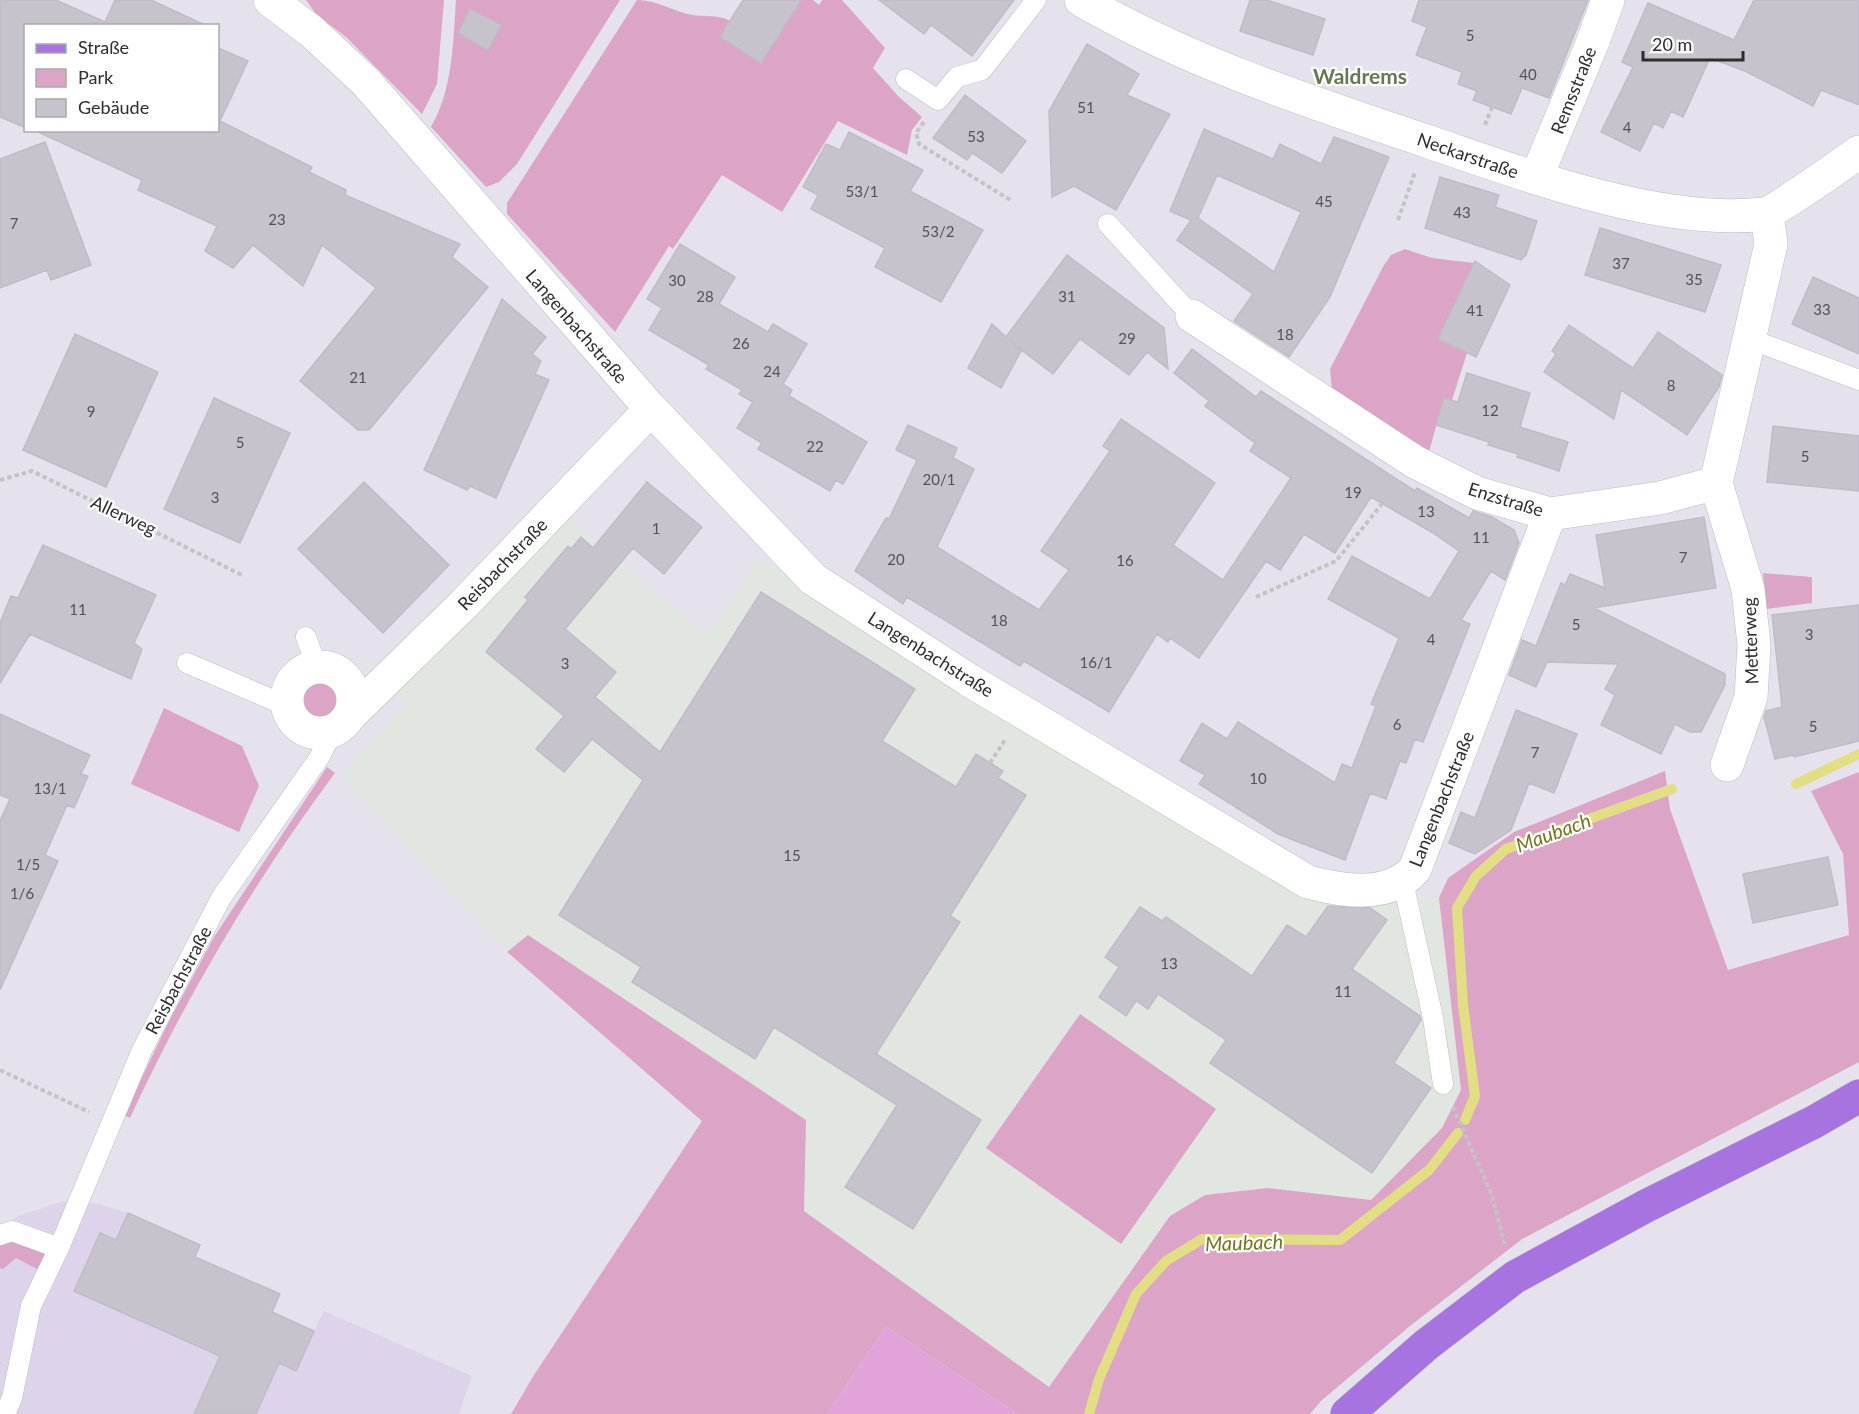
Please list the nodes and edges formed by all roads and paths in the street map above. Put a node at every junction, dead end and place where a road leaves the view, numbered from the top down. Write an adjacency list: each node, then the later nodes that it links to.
1 (270, 0): 17 (street, Langenbachstraße)
2 (1036, 0): 6 (lane)
3 (1081, 0): 7 (street, Neckarstraße)
4 (1608, 0): 9 (street, Remsstraße)
5 (906, 79): 6 (lane)
6 (938, 100): 10 (path)
7 (1426, 141): 9 (street, Neckarstraße); 12 (path)
8 (1859, 152): 11 (street)
9 (1536, 178): 11 (street, Neckarstraße)
10 (1012, 201)
11 (1767, 214): 15 (street)
12 (1398, 220)
13 (1108, 224): 14 (lane, Enzstraße)
14 (1192, 316): 18 (street, Enzstraße)
15 (1750, 339): 16 (lane); 20 (street)
16 (1859, 380)
17 (651, 409): 26 (street, Reisbachstraße); 28 (street, Langenbachstraße)
18 (1415, 462): 21 (street, Enzstraße); 23 (path)
19 (0, 480): 22 (path, Allerweg)
20 (1716, 483): 21 (street, Enzstraße); 27 (street, Metterweg)
21 (1550, 514): 28 (street, Langenbachstraße)
22 (244, 576)
23 (1256, 597)
24 (187, 663): 25 (lane)
25 (287, 706): 26 (street); 26 (street)
26 (341, 723): 32 (lane, Reisbachstraße)
27 (1727, 765)
28 (1403, 882): 30 (lane)
29 (0, 1070): 32 (path)
30 (1443, 1084): 35 (path)
31 (1859, 1096): 35 (main road)
32 (110, 1122): 34 (lane, Reisbachstraße)
33 (0, 1235): 34 (lane)
34 (59, 1248): 36 (lane, Reisbachstraße)
35 (1504, 1285): 37 (main road)
36 (5, 1414)
37 (1347, 1414)

